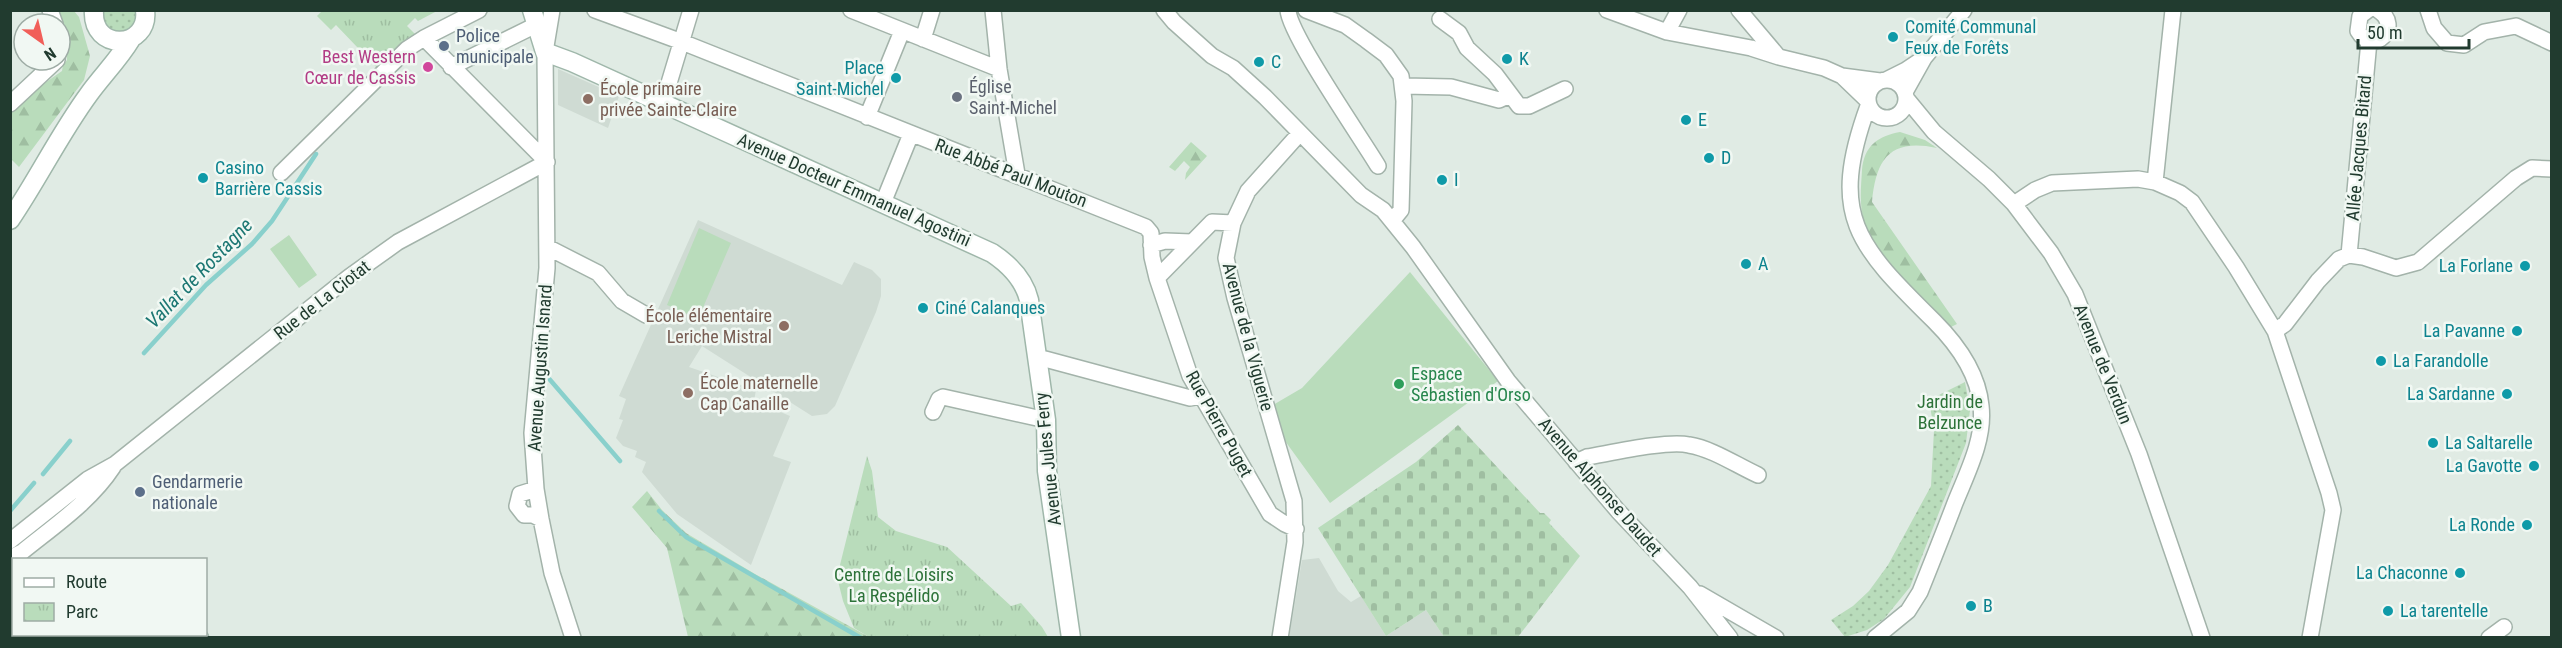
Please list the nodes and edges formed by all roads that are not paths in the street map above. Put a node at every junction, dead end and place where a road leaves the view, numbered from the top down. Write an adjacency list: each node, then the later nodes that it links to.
1 (145, 10): 27 (street)
2 (478, 10): 26 (street)
3 (552, 10): 32 (street, Avenue Augustin Isnard)
4 (595, 10): 30 (street, Rue Abbé Paul Mouton)
5 (691, 10): 30 (street)
6 (851, 10): 23 (street)
7 (932, 10): 28 (street)
8 (993, 10): 36 (street)
9 (1164, 10): 51 (street)
10 (1288, 10): 55 (street)
11 (1306, 10): 40 (street)
12 (1607, 10): 24 (street)
13 (1679, 10): 24 (street)
14 (1739, 10): 33 (street)
15 (1964, 10): 34 (street)
16 (2174, 10): 59 (street)
17 (2368, 10): 29 (street, Allée Jacques Bitard)
18 (2378, 10): 29 (street)
19 (2428, 10): 31 (street)
20 (92, 13): 25 (street)
21 (534, 18): 32 (street); 35 (street)
22 (1440, 19): 43 (street)
23 (902, 31): 28 (street); 48 (street)
24 (1667, 32): 33 (street)
25 (102, 35): 27 (street); 42 (street)
26 (424, 38): 35 (street); 57 (street)
27 (131, 39): 42 (street)
28 (924, 39): 36 (street)
29 (2369, 41): 68 (street, Allée Jacques Bitard)
30 (682, 42): 45 (street); 48 (street, Rue Abbé Paul Mouton)
31 (2552, 43)
32 (545, 52): 45 (street, Avenue Docteur Emmanuel Agostini); 54 (street, Avenue Augustin Isnard)
33 (1779, 57): 38 (street)
34 (1924, 58): 39 (street); 44 (street)
35 (451, 67): 54 (street)
36 (999, 69): 58 (street)
37 (44, 72): 47 (street)
38 (1842, 76): 39 (street); 46 (street)
39 (1883, 80): 44 (street); 46 (street)
40 (1404, 86): 43 (street); 63 (street)
41 (1564, 88): 43 (street)
42 (89, 94): 62 (street)
43 (1510, 95)
44 (1905, 95): 49 (street); 50 (street, Avenue de Verdun)
45 (663, 103): 60 (street, Avenue Docteur Emmanuel Agostini)
46 (1868, 103): 49 (street); 53 (street)
47 (10, 104)
48 (867, 117): 52 (street, Rue Abbé Paul Mouton)
49 (1891, 118): 50 (street, Avenue de Verdun); 53 (street)
50 (1934, 132): 61 (street, Avenue de Verdun)
51 (1300, 133): 63 (street, Avenue Alphonse Daudet); 64 (street, Avenue de la Viguerie)
52 (911, 134): 58 (street, Rue Abbé Paul Mouton); 60 (street)
53 (1856, 147): 96 (street)
54 (547, 162): 67 (street, Avenue Augustin Isnard); 78 (street, Rue de La Ciotat)
55 (1378, 166)
56 (2552, 169): 68 (street)
57 (281, 173)
58 (1017, 174): 65 (street, Rue Abbé Paul Mouton)
59 (2155, 182): 61 (street); 72 (street)
60 (883, 203): 70 (street, Avenue Docteur Emmanuel Agostini)
61 (2014, 204): 97 (street, Avenue de Verdun)
62 (10, 220)
63 (1392, 221): 77 (street, Avenue Alphonse Daudet)
64 (1233, 223): 66 (street); 82 (street, Avenue de la Viguerie)
65 (1151, 239): 66 (street); 69 (street, Rue Pierre Puget)
66 (1192, 242): 69 (street)
67 (547, 248): 71 (street); 80 (street, Avenue Augustin Isnard)
68 (2349, 255): 72 (street)
69 (1157, 278): 74 (street, Rue Pierre Puget)
70 (1022, 282): 73 (street, Avenue Jules Ferry)
71 (646, 315)
72 (2275, 331): 98 (street)
73 (1037, 359): 74 (street); 76 (street, Avenue Jules Ferry)
74 (1201, 396): 82 (street, Rue Pierre Puget)
75 (933, 412): 76 (street)
76 (1046, 420): 90 (street, Avenue Jules Ferry)
77 (1576, 462): 79 (street); 85 (street, Avenue Alphonse Daudet)
78 (115, 464): 83 (street, Rue de La Ciotat); 84 (street, Rue de La Ciotat)
79 (1758, 475)
80 (536, 489): 81 (street, Avenue Augustin Isnard); 81 (street)
81 (541, 519): 89 (street, Avenue Augustin Isnard)
82 (1296, 528): 91 (street, Avenue de la Viguerie)
83 (10, 541)
84 (14, 558)
85 (1690, 587): 86 (street); 87 (street, Avenue Alphonse Daudet)
86 (1734, 615): 94 (street); 95 (street)
87 (1716, 621): 92 (street, Avenue Alphonse Daudet); 93 (street, Avenue Alphonse Daudet)
88 (2504, 627): 99 (street)
89 (573, 638)
90 (1071, 638)
91 (1280, 638)
92 (1719, 638)
93 (1730, 638)
94 (1747, 638)
95 (1776, 638)
96 (1875, 638)
97 (2202, 638)
98 (2310, 638)
99 (2488, 638)

